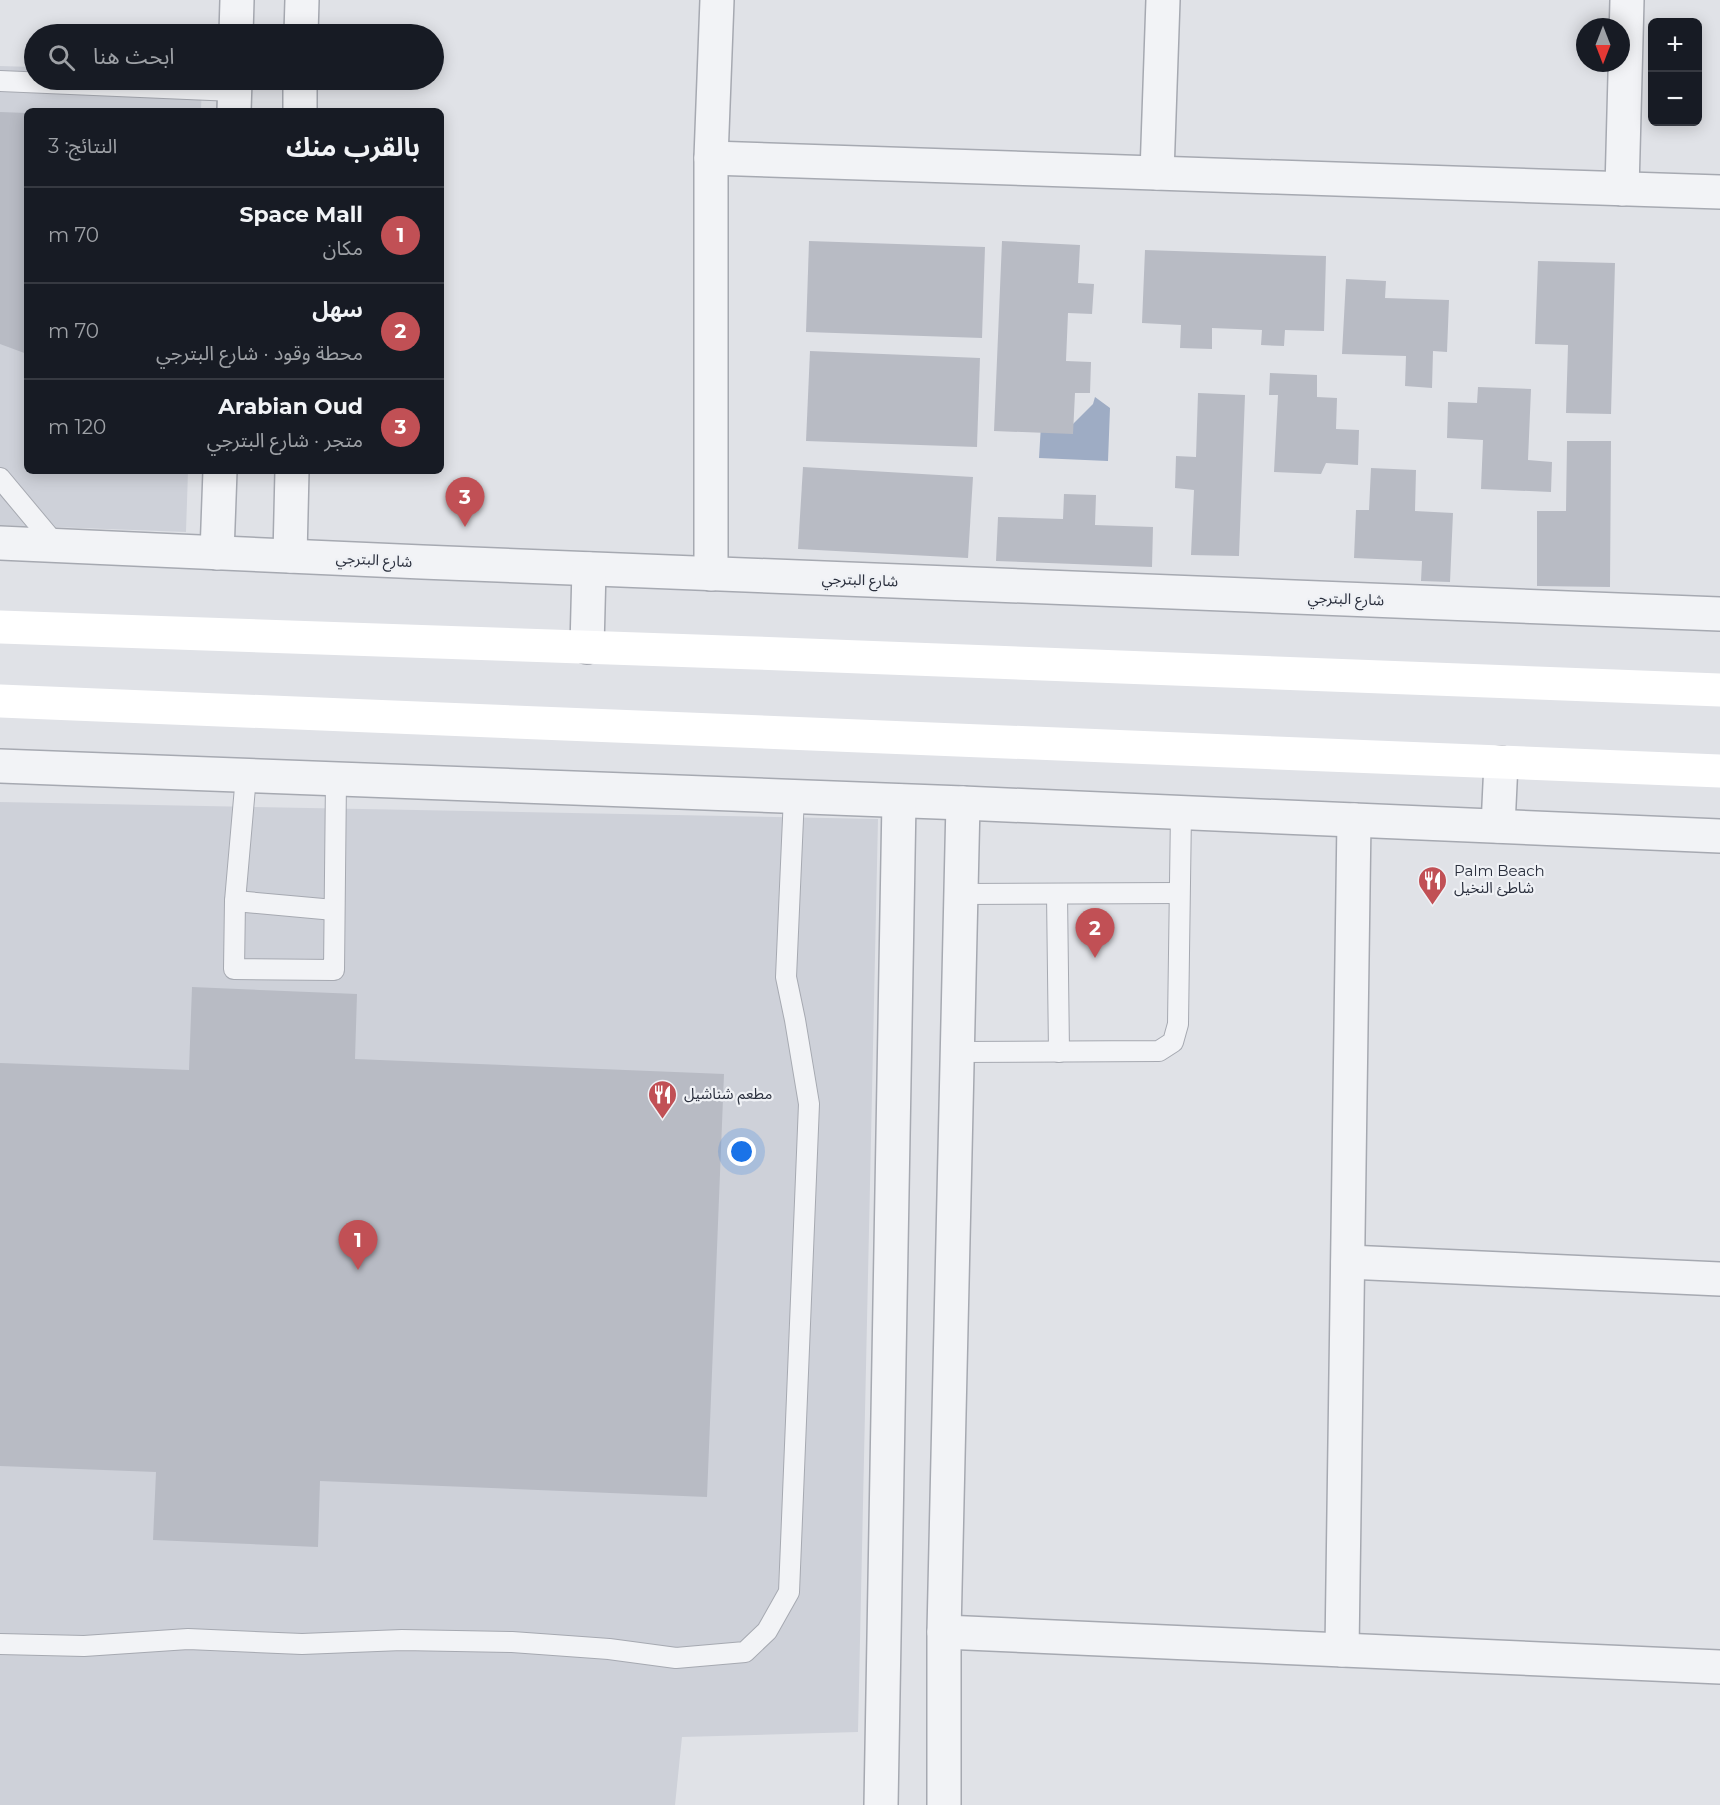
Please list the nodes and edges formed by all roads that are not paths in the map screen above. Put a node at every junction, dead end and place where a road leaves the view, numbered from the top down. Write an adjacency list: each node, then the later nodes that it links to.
1 (237, 0): 6 (street)
2 (302, 0): 7 (street)
3 (717, 0): 14 (street)
4 (1163, 0): 15 (street)
5 (1627, 0): 16 (street)
6 (236, 24)
7 (301, 24)
8 (0, 81): 9 (lane)
9 (24, 82)
10 (162, 90): 12 (lane)
11 (300, 90): 13 (street)
12 (234, 94)
13 (300, 108)
14 (711, 158): 15 (street); 26 (street)
15 (1157, 173): 16 (street)
16 (1622, 189): 17 (street)
17 (1720, 192)
18 (220, 474): 23 (street)
19 (292, 474): 24 (street)
20 (0, 478): 22 (lane)
21 (0, 543): 22 (street, شارع البترجي)
22 (56, 545): 23 (street, شارع البترجي)
23 (217, 553): 24 (street, شارع البترجي)
24 (290, 556): 25 (street, شارع البترجي)
25 (589, 569): 26 (street, شارع البترجي); 29 (street)
26 (711, 574): 27 (street, شارع البترجي)
27 (1720, 614)
28 (0, 627): 29 (main road)
29 (587, 647): 30 (main road)
30 (1720, 690)
31 (0, 701): 32 (main road)
32 (1501, 763): 34 (main road); 42 (street)
33 (0, 766): 35 (street)
34 (1720, 771)
35 (246, 776): 36 (street); 47 (lane)
36 (336, 779): 37 (street); 48 (lane)
37 (794, 796): 38 (street); 54 (lane)
38 (898, 801): 39 (street); 57 (street)
39 (963, 803): 40 (street); 45 (street)
40 (1180, 812): 41 (street); 44 (lane)
41 (1354, 820): 42 (street); 51 (street)
42 (1498, 826): 43 (street)
43 (1720, 836)
44 (1179, 893): 46 (lane); 50 (lane)
45 (961, 894): 46 (lane); 49 (street)
46 (1057, 894): 50 (lane)
47 (235, 901): 48 (lane); 48 (lane)
48 (334, 910)
49 (957, 1052): 50 (lane); 53 (street)
50 (1059, 1052)
51 (1348, 1262): 52 (street); 55 (street)
52 (1720, 1279)
53 (944, 1632): 55 (street); 58 (street)
54 (0, 1644)
55 (1342, 1650): 56 (street)
56 (1720, 1667)
57 (880, 1805)
58 (944, 1805)

